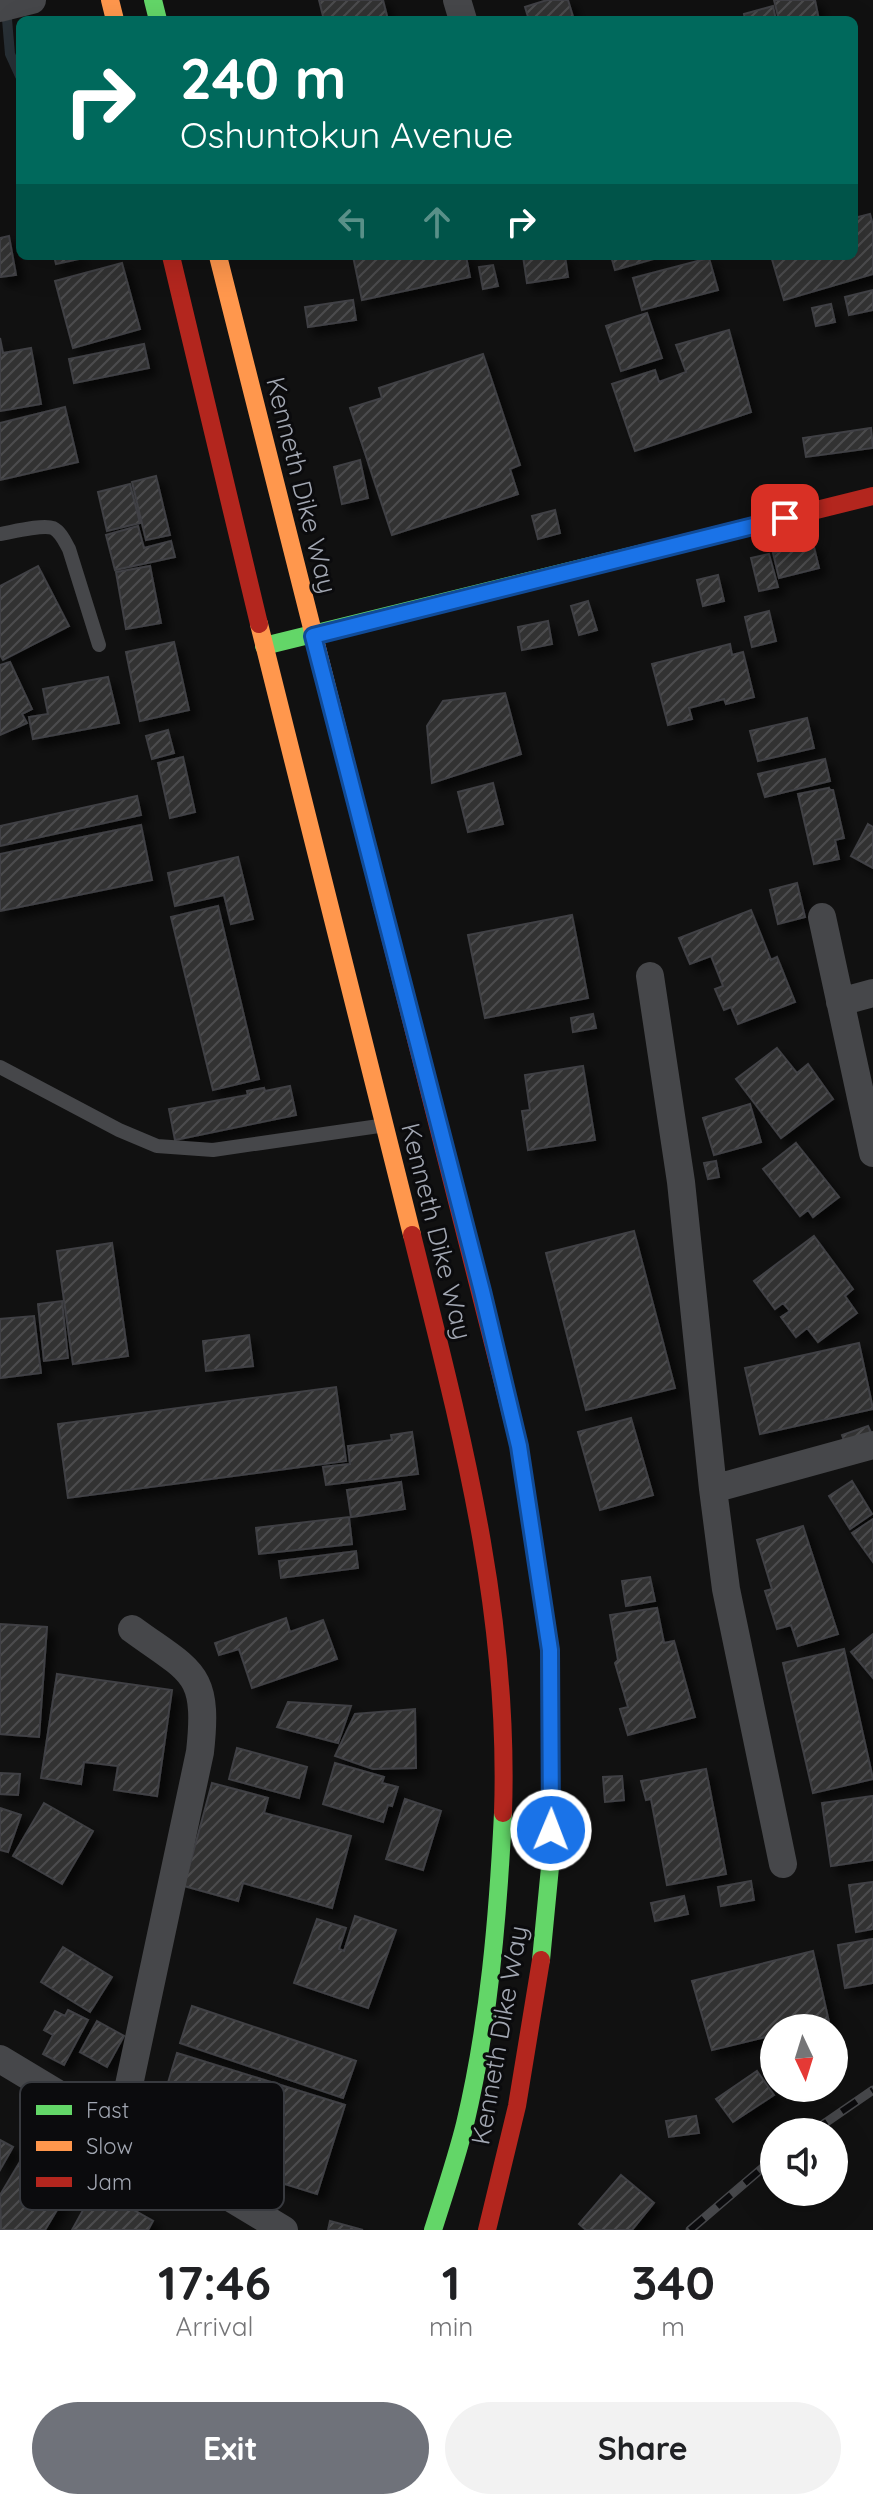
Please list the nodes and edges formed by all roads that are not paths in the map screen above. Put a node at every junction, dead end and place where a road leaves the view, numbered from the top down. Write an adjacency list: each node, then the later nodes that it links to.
1 (32, 0): 2 (street)
2 (0, 8)
3 (172, 260): 9 (main road, Kenneth Dike Way)
4 (219, 260): 7 (main road, Kenneth Dike Way)
5 (873, 496): 7 (main road)
6 (0, 534): 8 (lane)
7 (313, 636): 9 (main road); 27 (main road, Kenneth Dike Way)
8 (99, 645)
9 (264, 646): 15 (main road, Kenneth Dike Way)
10 (822, 917): 13 (street)
11 (650, 976): 18 (street)
12 (873, 993): 13 (street)
13 (840, 1002): 16 (street)
14 (0, 1067): 15 (lane)
15 (390, 1133): 26 (main road, Kenneth Dike Way)
16 (873, 1153)
17 (873, 1445): 18 (street)
18 (713, 1489): 20 (street)
19 (132, 1629): 23 (street)
20 (783, 1864)
21 (0, 2059): 22 (street)
22 (37, 2082)
23 (130, 2082)
24 (250, 2210): 25 (street)
25 (284, 2230)
26 (433, 2230)
27 (487, 2230)

